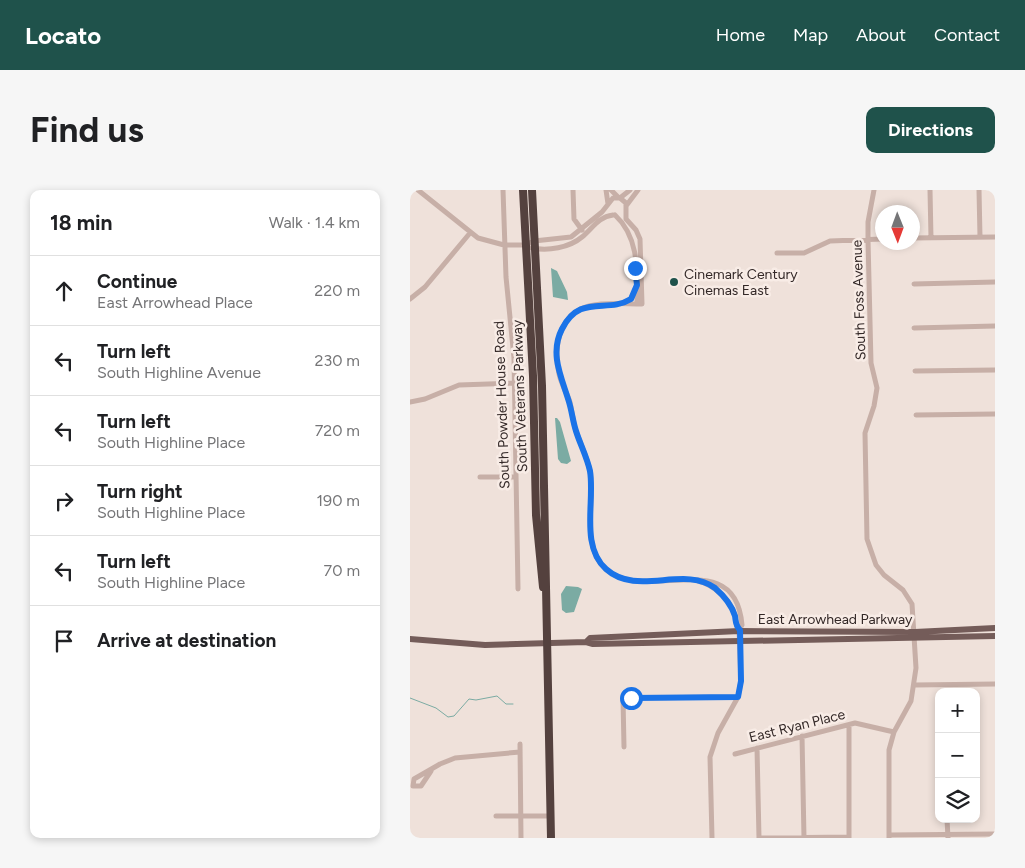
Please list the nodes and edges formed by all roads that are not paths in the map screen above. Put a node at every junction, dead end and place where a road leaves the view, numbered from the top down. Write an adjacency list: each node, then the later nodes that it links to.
1 (418, 190): 18 (street)
2 (503, 190): 25 (street, South Powder House Road)
3 (523, 190): 26 (highway, South Veterans Parkway)
4 (532, 190): 27 (highway, South Veterans Parkway)
5 (573, 190): 17 (street)
6 (606, 190): 14 (street)
7 (611, 190): 13 (street)
8 (630, 190): 13 (street)
9 (638, 190): 15 (street)
10 (874, 190): 23 (street, South Foss Avenue)
11 (930, 190): 22 (street)
12 (979, 190): 19 (street)
13 (619, 198): 14 (street); 15 (street)
14 (608, 204): 16 (street); 17 (street)
15 (626, 208): 16 (street); 34 (street)
16 (614, 215): 27 (street); 31 (street)
17 (582, 230): 27 (street)
18 (470, 232): 25 (street); 32 (street)
19 (980, 237): 20 (street); 22 (street)
20 (995, 237)
21 (920, 238): 22 (street)
22 (931, 238)
23 (868, 240): 24 (street); 28 (street); 50 (street, South Foss Avenue)
24 (875, 240)
25 (504, 245): 26 (street); 39 (street, South Powder House Road)
26 (525, 245): 27 (street); 47 (highway, South Veterans Parkway)
27 (534, 245): 47 (highway, South Veterans Parkway)
28 (777, 253)
29 (995, 282): 30 (street)
30 (914, 284)
31 (637, 285): 33 (street); 34 (street)
32 (410, 299)
33 (616, 304): 34 (street); 45 (street)
34 (639, 304)
35 (995, 326): 36 (street)
36 (914, 328)
37 (995, 370): 38 (street)
38 (915, 371)
39 (514, 383): 40 (street); 44 (street, South Powder House Road)
40 (410, 402)
41 (995, 414): 42 (street)
42 (916, 415)
43 (480, 477): 44 (street)
44 (516, 477): 46 (street, South Powder House Road)
45 (693, 580): 49 (street); 49 (street)
46 (518, 590)
47 (545, 601): 55 (highway, South Veterans Parkway)
48 (995, 628): 50 (main road, East Arrowhead Parkway)
49 (740, 630): 50 (main road, East Arrowhead Parkway); 53 (street); 54 (main road, East Arrowhead Parkway)
50 (915, 635): 51 (main road, East Arrowhead Parkway); 53 (main road, East Arrowhead Parkway); 57 (street, South Foss Avenue)
51 (995, 636)
52 (410, 639): 55 (main road, East Arrowhead Parkway)
53 (740, 640): 54 (main road, East Arrowhead Parkway); 58 (street)
54 (586, 642): 55 (main road, East Arrowhead Parkway)
55 (546, 643): 70 (highway, South Veterans Parkway)
56 (995, 684): 57 (street)
57 (916, 685): 60 (street, South Foss Avenue)
58 (738, 697): 63 (street); 78 (street)
59 (848, 724): 60 (street, East Ryan Place); 61 (street, East Ryan Place); 75 (street)
60 (894, 732): 73 (street, South Foss Avenue)
61 (802, 736): 64 (street, East Ryan Place); 80 (street)
62 (520, 744): 65 (street)
63 (624, 747)
64 (757, 748): 66 (street, East Ryan Place); 79 (street)
65 (520, 752): 67 (street); 69 (street)
66 (735, 754)
67 (431, 771)
68 (496, 816): 69 (street)
69 (521, 816): 70 (street); 76 (street)
70 (551, 816): 77 (highway, South Veterans Parkway)
71 (947, 823): 74 (street)
72 (995, 834): 74 (street)
73 (889, 836): 74 (street)
74 (948, 836)
75 (849, 837): 80 (street)
76 (522, 838)
77 (550, 838)
78 (712, 838)
79 (759, 838): 80 (street)
80 (804, 838)

